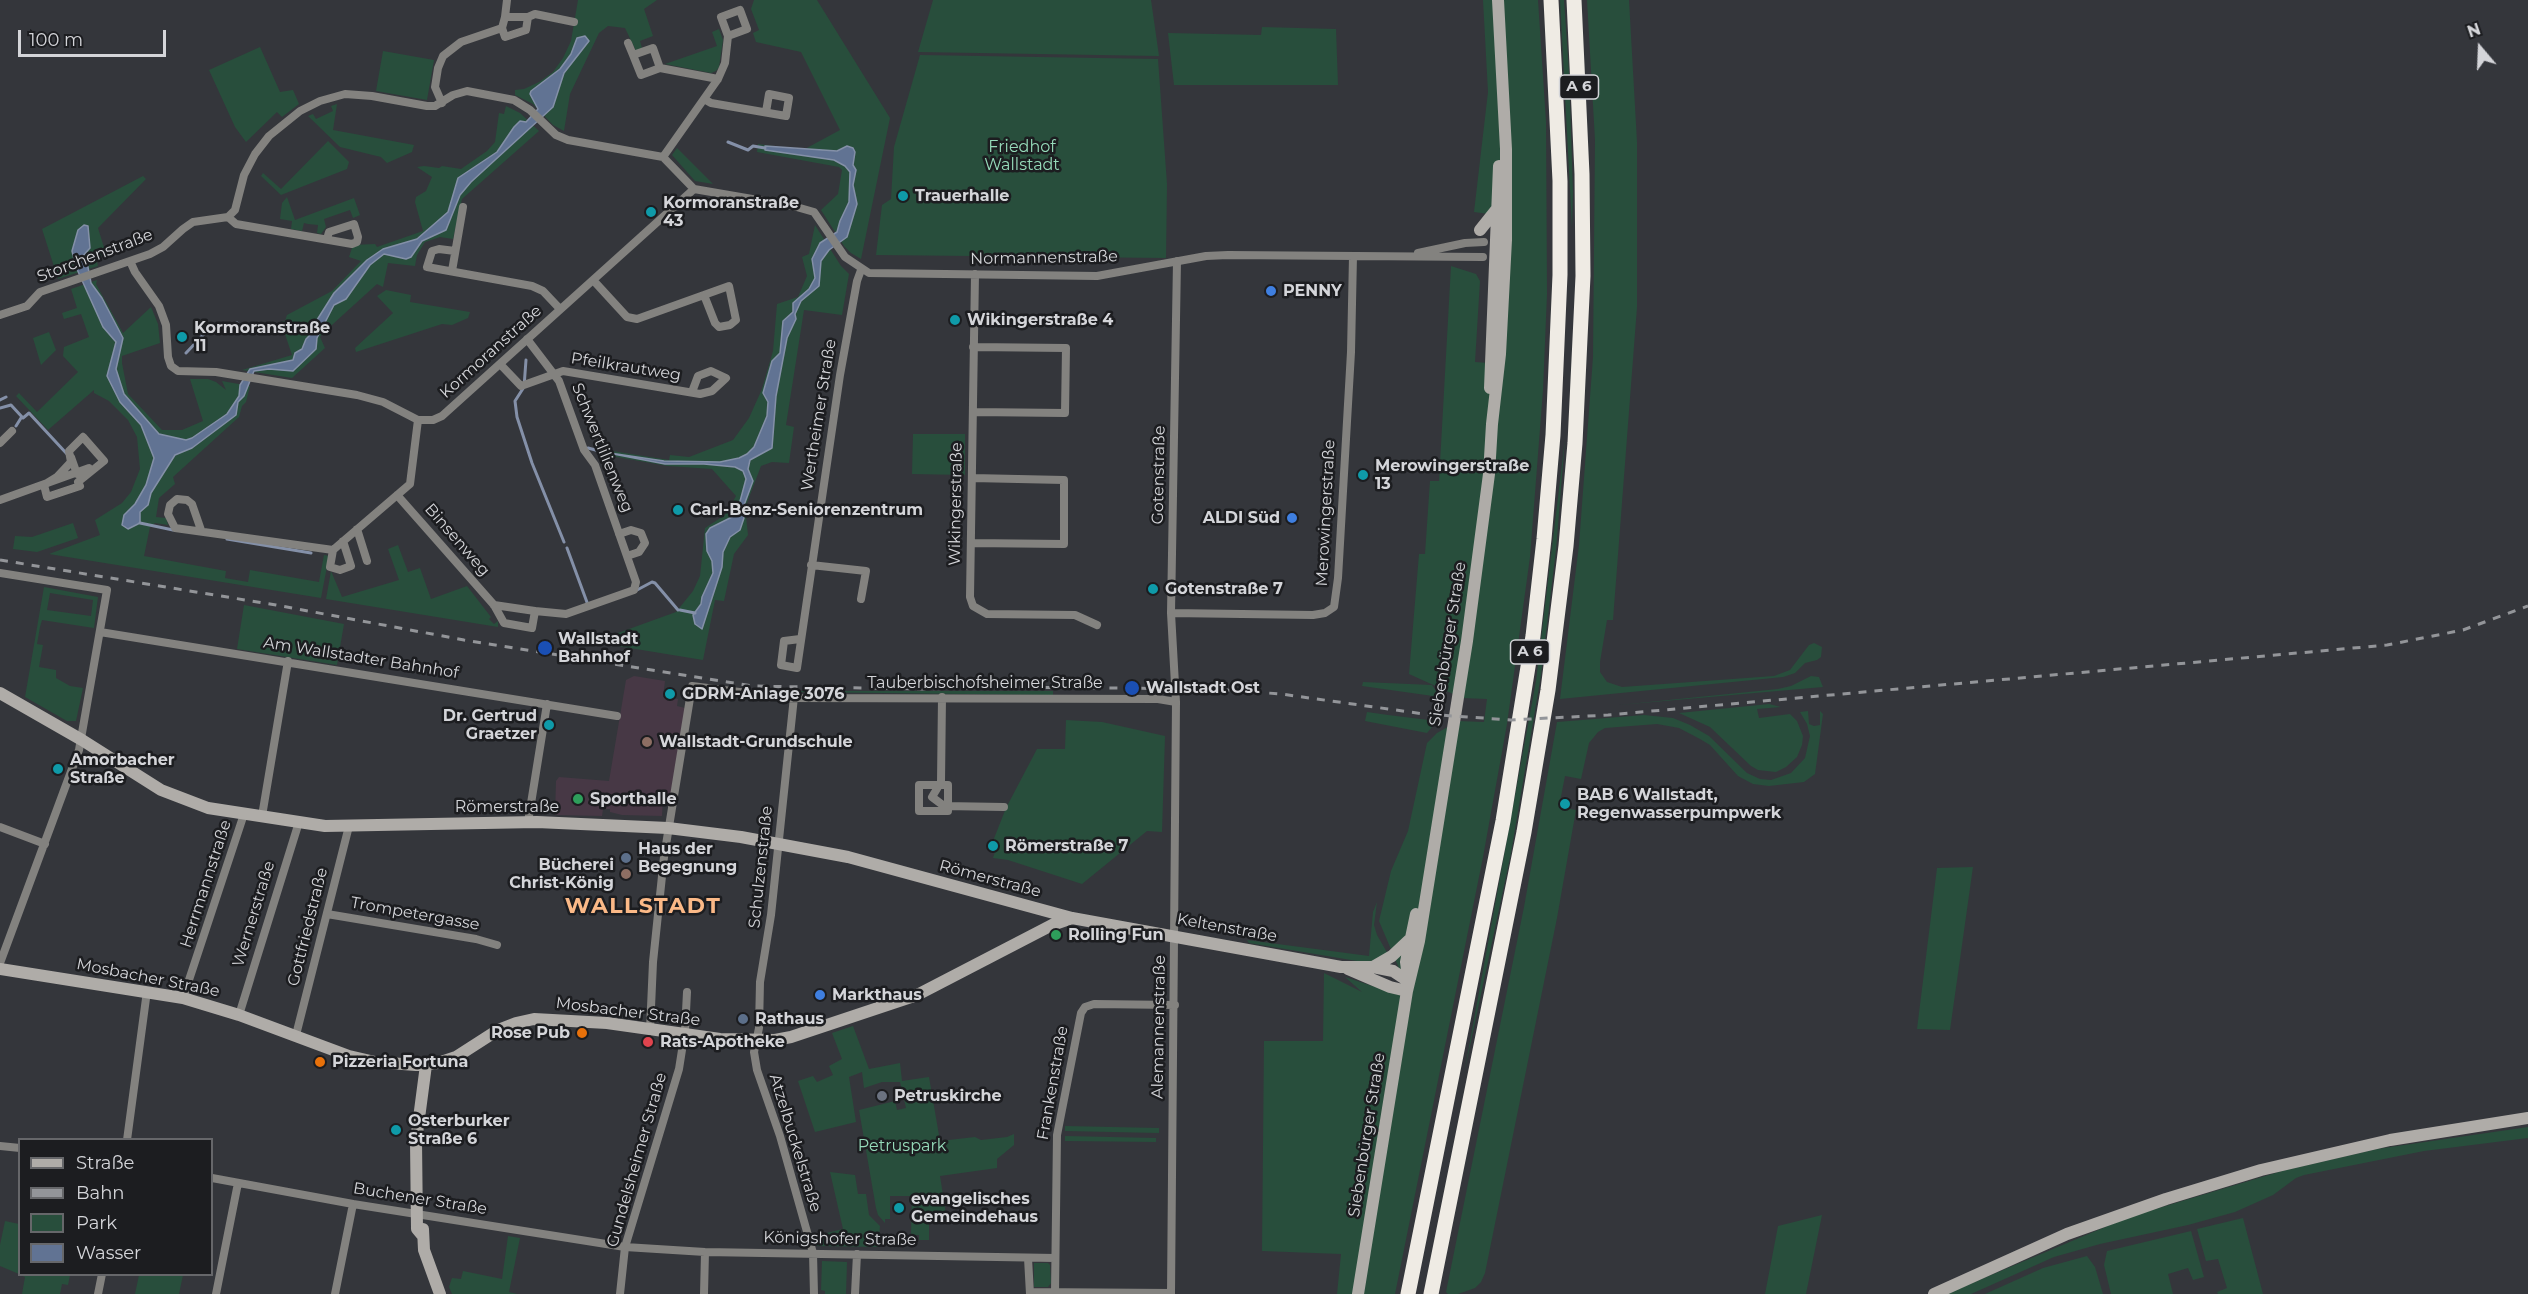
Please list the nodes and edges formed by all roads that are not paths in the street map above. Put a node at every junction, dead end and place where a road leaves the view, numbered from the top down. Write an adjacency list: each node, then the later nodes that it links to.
1 (507, 0): 5 (street)
2 (1498, 0): 16 (street, Siebenbürger Straße)
3 (1551, 0): 141 (highway, A 6)
4 (1574, 0): 142 (highway, A 6)
5 (505, 17): 6 (street); 8 (street)
6 (528, 18): 7 (street); 8 (street)
7 (574, 22)
8 (502, 27): 15 (street)
9 (728, 36): 13 (street)
10 (628, 44): 11 (street)
11 (633, 55): 12 (street); 12 (street)
12 (660, 68): 13 (street)
13 (718, 79): 14 (street)
14 (704, 99): 17 (street); 18 (street)
15 (442, 103): 18 (street); 22 (street)
16 (1503, 105): 21 (street, Siebenbürger Straße); 26 (street, Siebenbürger Straße)
17 (766, 112)
18 (663, 156): 19 (street)
19 (694, 189): 33 (street); 35 (street, Kormoranstraße)
20 (462, 207): 27 (street)
21 (1496, 210): 23 (street); 26 (street, Siebenbürger Straße)
22 (228, 217): 24 (street); 30 (street, Storchenstraße)
23 (1480, 230): 25 (street, Normannenstraße)
24 (327, 239)
25 (1465, 243): 26 (street, Normannenstraße); 29 (street, Normannenstraße)
26 (1495, 249): 29 (street, Normannenstraße); 46 (street, Siebenbürger Straße); 46 (street, Siebenbürger Straße)
27 (455, 251): 32 (street); 32 (street)
28 (1353, 256): 29 (street, Normannenstraße); 31 (street, Normannenstraße); 67 (street, Merowingerstraße)
29 (1405, 256)
30 (130, 261): 38 (street, Storchenstraße); 45 (street)
31 (1177, 261): 34 (street, Normannenstraße); 67 (street, Gotenstraße)
32 (452, 270): 37 (street)
33 (861, 270): 34 (street, Normannenstraße); 62 (street, Wertheimer Straße)
34 (975, 274): 40 (street, Wikingerstraße)
35 (593, 280): 36 (street); 37 (street, Kormoranstraße)
36 (704, 295): 36 (street)
37 (560, 309): 39 (street, Kormoranstraße)
38 (0, 315)
39 (527, 339): 41 (street, Kormoranstraße); 42 (street, Schwertlilienweg)
40 (973, 346): 44 (street, Wikingerstraße); 44 (street)
41 (500, 364): 42 (street, Schwertlilienweg); 45 (street, Kormoranstraße)
42 (555, 374): 43 (street, Pfeilkrautweg); 56 (street, Schwertlilienweg)
43 (692, 392)
44 (973, 412): 50 (street, Wikingerstraße)
45 (418, 420): 52 (street)
46 (1492, 424): 92 (street, Siebenbürger Straße)
47 (12, 431): 48 (street)
48 (0, 443)
49 (77, 474): 51 (street)
50 (972, 478): 58 (street, Wikingerstraße); 58 (street)
51 (44, 485): 51 (street); 53 (street)
52 (397, 495): 54 (street); 65 (street, Binsenweg)
53 (0, 500)
54 (357, 529): 57 (street); 61 (street)
55 (201, 530): 59 (street)
56 (619, 534): 60 (street, Schwertlilienweg); 60 (street, Schwertlilienweg)
57 (343, 541): 59 (street); 59 (street)
58 (971, 543): 68 (street, Wikingerstraße)
59 (333, 550)
60 (627, 556): 66 (street, Schwertlilienweg)
61 (367, 561)
62 (811, 565): 64 (street); 70 (street, Wertheimer Straße)
63 (0, 573): 69 (street)
64 (861, 599)
65 (494, 605): 66 (street); 66 (street, Binsenweg)
66 (535, 611)
67 (1171, 613): 72 (street, Gotenstraße)
68 (1097, 625)
69 (100, 632): 71 (street, Am Wallstadter Bahnhof); 79 (street)
70 (800, 639)
71 (288, 661): 77 (street, Am Wallstadter Bahnhof); 84 (street)
72 (1176, 689): 76 (street, Alemannenstraße)
73 (0, 693): 79 (street, Römerstraße)
74 (794, 697): 75 (street, Tauberbischofsheimer Straße); 89 (street); 90 (street, Schulzenstraße)
75 (942, 697): 76 (street, Tauberbischofsheimer Straße); 80 (street)
76 (1172, 702): 96 (street, Alemannenstraße)
77 (547, 704): 78 (street, Am Wallstadter Bahnhof); 86 (street)
78 (617, 716)
79 (82, 740): 83 (street, Römerstraße); 91 (street)
80 (939, 785): 81 (street); 81 (street); 81 (street)
81 (948, 806): 82 (street)
82 (1004, 807)
83 (244, 814): 84 (street, Römerstraße); 106 (street, Herrmannstraße)
84 (262, 816): 85 (street, Römerstraße)
85 (299, 822): 87 (street, Römerstraße); 108 (street, Wernerstraße)
86 (528, 822): 87 (street, Römerstraße); 89 (street, Römerstraße)
87 (349, 826): 93 (street, Gottfriedstraße)
88 (0, 827): 91 (street)
89 (668, 828): 90 (street, Römerstraße); 109 (street)
90 (779, 843): 95 (street, Römerstraße); 112 (street, Schulzenstraße)
91 (45, 844): 99 (street)
92 (1429, 868): 97 (street, Siebenbürger Straße); 103 (street, Siebenbürger Straße)
93 (327, 914): 98 (street, Trompetergasse); 110 (street, Gottfriedstraße)
94 (1072, 918): 95 (street, Mosbacher Straße); 96 (street, Keltenstraße)
95 (1053, 919): 112 (street, Mosbacher Straße)
96 (1175, 936): 100 (street, Keltenstraße); 107 (street, Alemannenstraße)
97 (1409, 940): 101 (street); 103 (street, Siebenbürger Straße)
98 (497, 945)
99 (0, 963)
100 (1341, 967): 101 (street, Keltenstraße); 103 (street, Keltenstraße)
101 (1373, 967): 103 (street, Keltenstraße)
102 (0, 969): 104 (street, Mosbacher Straße)
103 (1407, 986): 140 (street, Siebenbürger Straße)
104 (147, 991): 106 (street, Mosbacher Straße); 115 (street)
105 (687, 992): 111 (street, Gundelsheimer Straße)
106 (183, 998): 108 (street, Mosbacher Straße)
107 (1175, 1005): 127 (street, Frankenstraße); 139 (street, Alemannenstraße)
108 (239, 1015): 110 (street, Mosbacher Straße)
109 (650, 1029): 111 (street, Mosbacher Straße); 113 (street, Mosbacher Straße)
110 (296, 1035): 113 (street, Mosbacher Straße)
111 (685, 1035): 112 (street, Mosbacher Straße); 122 (street, Gundelsheimer Straße)
112 (756, 1041): 124 (street, Atzelbuckelstraße)
113 (426, 1065): 121 (street)
114 (2528, 1118): 143 (street)
115 (127, 1138)
116 (0, 1146): 117 (street)
117 (18, 1148)
118 (213, 1178): 119 (street, Buchener Straße)
119 (238, 1183): 120 (street, Buchener Straße); 132 (street)
120 (353, 1204): 121 (street, Buchener Straße); 133 (street)
121 (418, 1214): 122 (street, Buchener Straße); 134 (street)
122 (625, 1247): 123 (street, Königshofer Straße); 135 (street, Gundelsheimer Straße)
123 (705, 1252): 124 (street, Königshofer Straße); 136 (street)
124 (813, 1253): 125 (street, Königshofer Straße); 137 (street, Atzelbuckelstraße)
125 (857, 1254): 126 (street, Königshofer Straße); 138 (street)
126 (1028, 1258): 127 (street, Königshofer Straße); 130 (street)
127 (1055, 1258): 129 (street, Frankenstraße)
128 (102, 1276): 131 (street)
129 (1055, 1292): 130 (street); 139 (street)
130 (1030, 1293)
131 (98, 1294)
132 (216, 1294)
133 (335, 1294)
134 (440, 1294)
135 (620, 1294)
136 (704, 1294)
137 (814, 1294)
138 (855, 1294)
139 (1172, 1294)
140 (1358, 1294)
141 (1408, 1294)
142 (1431, 1294)
143 (1934, 1294)

